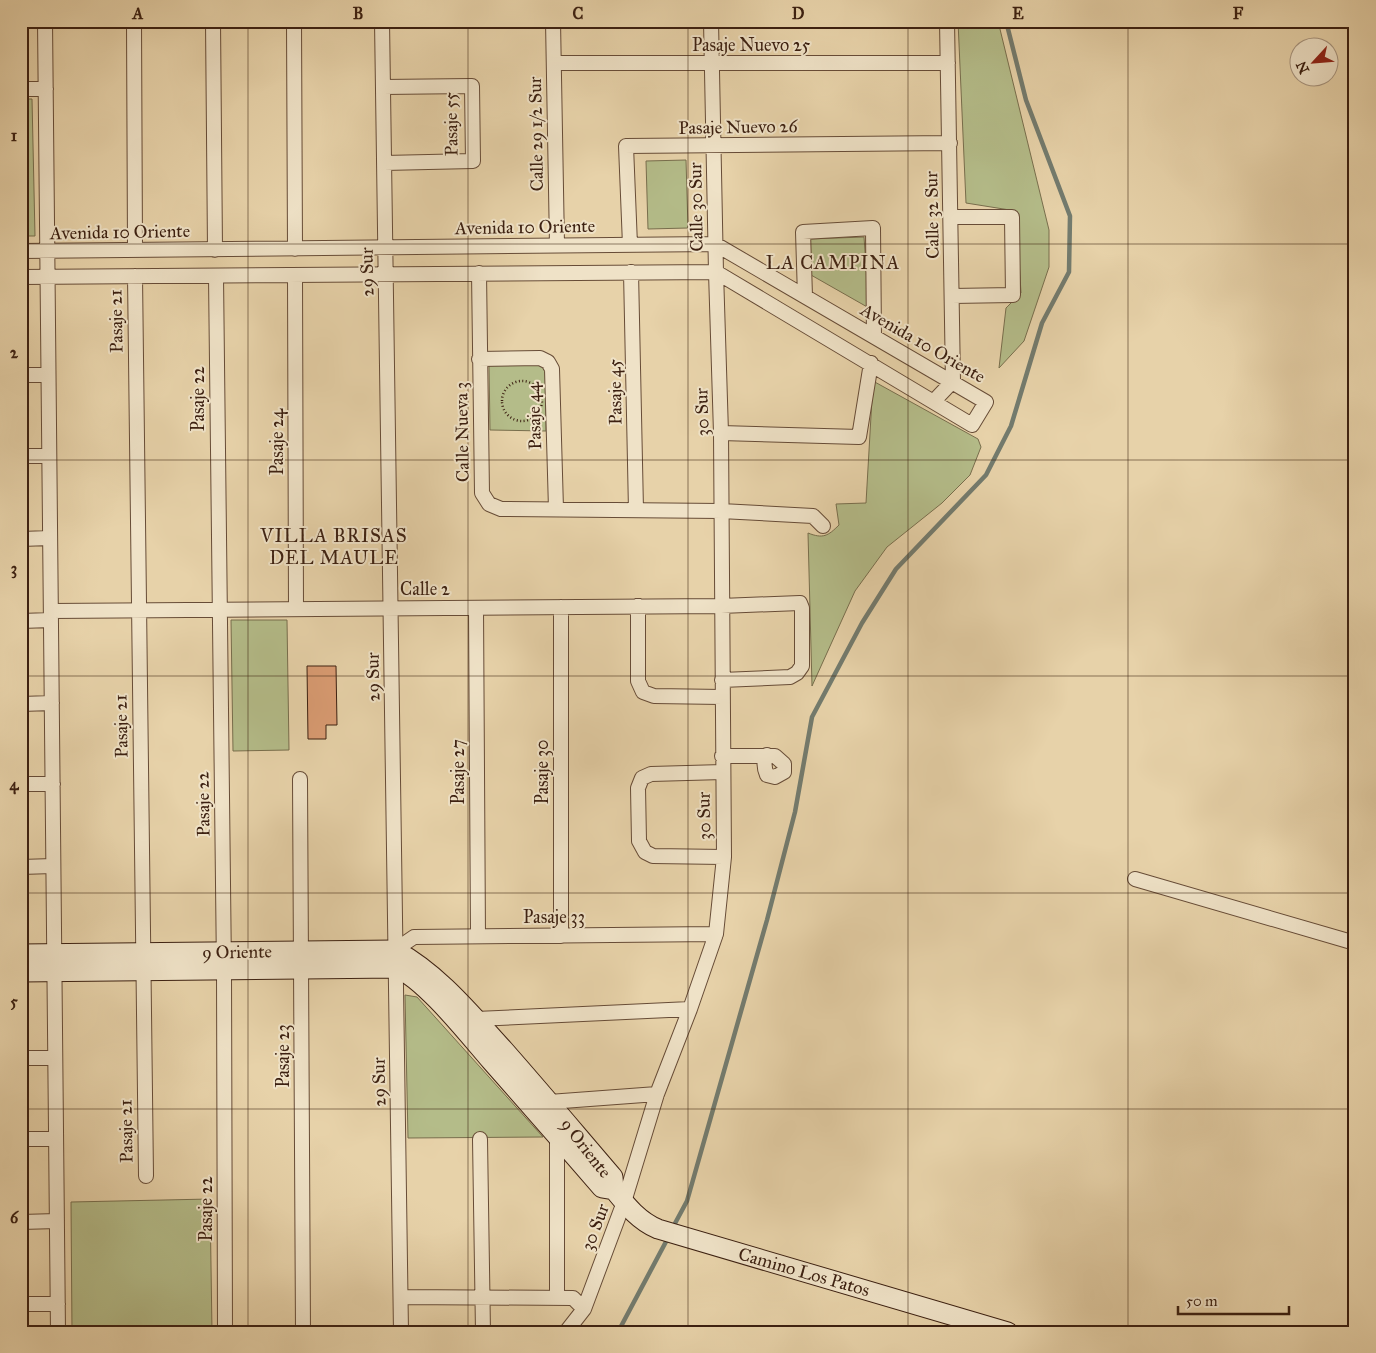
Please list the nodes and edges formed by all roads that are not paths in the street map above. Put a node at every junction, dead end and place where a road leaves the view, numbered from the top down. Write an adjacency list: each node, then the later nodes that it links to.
1 (45, 21): 14 (street)
2 (134, 21): 24 (street)
3 (213, 21): 25 (street)
4 (294, 21): 23 (street)
5 (382, 21): 12 (street, 29 Sur)
6 (553, 21): 9 (street, Calle 29 1/2 Sur)
7 (711, 21): 10 (street, Calle 30 Sur)
8 (947, 21): 11 (street, Calle 32 Sur)
9 (554, 63): 10 (street, Pasaje Nuevo 25); 21 (street, Calle 29 1/2 Sur)
10 (712, 63): 11 (street, Pasaje Nuevo 25); 16 (street, Calle 30 Sur)
11 (948, 63): 15 (street, Calle 32 Sur)
12 (383, 87): 17 (street, 29 Sur); 17 (street, Pasaje 55)
13 (21, 89): 14 (street)
14 (46, 89): 27 (street)
15 (950, 143): 16 (street, Pasaje Nuevo 26); 18 (street, Calle 32 Sur)
16 (714, 146): 19 (street, Pasaje Nuevo 26); 20 (street, Calle 30 Sur)
17 (384, 162): 22 (street, 29 Sur)
18 (951, 217): 38 (street, Calle 32 Sur); 38 (street)
19 (630, 244): 20 (street, Avenida 10 Oriente); 21 (street, Avenida 10 Oriente)
20 (715, 244): 29 (street, Calle 30 Sur); 37 (street, Avenida 10 Oriente)
21 (557, 245): 22 (street, Avenida 10 Oriente)
22 (385, 248): 23 (street, Avenida 10 Oriente); 31 (street, 29 Sur)
23 (295, 249): 25 (street, Avenida 10 Oriente)
24 (136, 250): 25 (street, Avenida 10 Oriente); 27 (street, Avenida 10 Oriente)
25 (215, 250)
26 (21, 251): 27 (street, Avenida 10 Oriente)
27 (47, 252): 36 (street)
28 (631, 272): 29 (street); 30 (street); 50 (street, Pasaje 45)
29 (716, 272): 41 (street, Avenida 10 Oriente); 46 (street, 30 Sur)
30 (479, 273): 31 (street); 40 (street, Calle Nueva 3)
31 (386, 274): 32 (street); 58 (street, 29 Sur)
32 (295, 275): 34 (street); 60 (street, Pasaje 24)
33 (134, 276): 34 (street); 36 (street); 61 (street, Pasaje 21)
34 (216, 276): 62 (street, Pasaje 22)
35 (21, 277): 36 (street)
36 (48, 277): 43 (street)
37 (805, 296): 39 (street, Avenida 10 Oriente); 39 (street)
38 (952, 296): 44 (street, Calle 32 Sur)
39 (874, 336): 44 (street, Avenida 10 Oriente)
40 (479, 359): 49 (street, Calle Nueva 3); 49 (street, Pasaje 44)
41 (871, 363): 45 (street, Avenida 10 Oriente); 46 (street)
42 (21, 375): 43 (street)
43 (48, 375): 48 (street)
44 (953, 381): 45 (street); 45 (street, Avenida 10 Oriente)
45 (934, 401)
46 (721, 433): 51 (street, 30 Sur)
47 (21, 456): 48 (street)
48 (49, 456): 53 (street)
49 (556, 509): 50 (street, Calle Nueva 3)
50 (636, 510): 51 (street, Calle Nueva 3)
51 (721, 511): 52 (street, Calle Nueva 3); 56 (street, 30 Sur)
52 (823, 526)
53 (50, 538): 54 (street); 63 (street)
54 (21, 539)
55 (638, 606): 56 (street, Calle 2); 57 (street, Calle 2); 66 (street)
56 (721, 606): 65 (street, 30 Sur); 65 (street, Calle 2)
57 (561, 607): 59 (street, Calle 2); 81 (street, Pasaje 30)
58 (390, 608): 59 (street, Calle 2); 60 (street, Calle 2); 84 (street, 29 Sur)
59 (476, 608): 80 (street, Pasaje 27)
60 (296, 609): 62 (street, Calle 2)
61 (139, 610): 62 (street, Calle 2); 63 (street, Calle 2); 87 (street, Pasaje 21)
62 (219, 610): 86 (street, Pasaje 22)
63 (51, 616): 64 (street, Calle 2); 67 (street)
64 (21, 621)
65 (722, 680): 66 (street, 30 Sur)
66 (722, 697): 70 (street, 30 Sur)
67 (52, 703): 68 (street); 74 (street)
68 (21, 704)
69 (767, 755): 70 (street)
70 (722, 756): 71 (street, 30 Sur)
71 (723, 772): 75 (street, 30 Sur); 75 (street)
72 (300, 780): 85 (street, Pasaje 23)
73 (21, 784): 74 (street)
74 (53, 784): 76 (street)
75 (724, 857): 79 (street, 30 Sur)
76 (53, 866): 77 (street); 88 (street)
77 (21, 867)
78 (1135, 879): 82 (street)
79 (716, 934): 81 (street, Pasaje 33); 90 (street, 30 Sur)
80 (478, 936): 81 (street, Pasaje 33); 84 (street, Pasaje 33)
81 (561, 936)
82 (1355, 943)
83 (21, 954): 88 (street, 9 Oriente)
84 (396, 959): 85 (street, 9 Oriente); 91 (street, 9 Oriente); 96 (street, 9 Oriente); 104 (street, 29 Sur)
85 (301, 960): 86 (street, 9 Oriente); 112 (street, Pasaje 23)
86 (224, 961): 87 (street, 9 Oriente); 111 (street, Pasaje 22)
87 (143, 962): 88 (street, 9 Oriente); 100 (street, Pasaje 21)
88 (54, 963): 89 (street, 9 Oriente); 93 (street)
89 (21, 972)
90 (690, 1009): 91 (street); 94 (street, 30 Sur)
91 (476, 1020): 95 (street, 9 Oriente)
92 (21, 1058): 93 (street)
93 (55, 1058): 98 (street)
94 (657, 1094): 95 (street); 101 (street, 30 Sur)
95 (549, 1102): 101 (street, 9 Oriente)
96 (557, 1136): 101 (street, 9 Oriente); 106 (street)
97 (21, 1139): 98 (street)
98 (56, 1139): 103 (street)
99 (480, 1139): 105 (street)
100 (146, 1176)
101 (619, 1196): 109 (street, 30 Sur); 116 (street, Camino Los Patos)
102 (21, 1222): 103 (street)
103 (57, 1222): 108 (street)
104 (401, 1296): 105 (street); 113 (street, 29 Sur)
105 (482, 1297): 106 (street); 114 (street)
106 (557, 1298): 109 (street)
107 (21, 1304): 108 (street)
108 (58, 1304): 110 (street)
109 (584, 1309): 115 (street, 30 Sur)
110 (58, 1332)
111 (225, 1332)
112 (303, 1332)
113 (401, 1332)
114 (483, 1332)
115 (566, 1332)
116 (1008, 1332)

